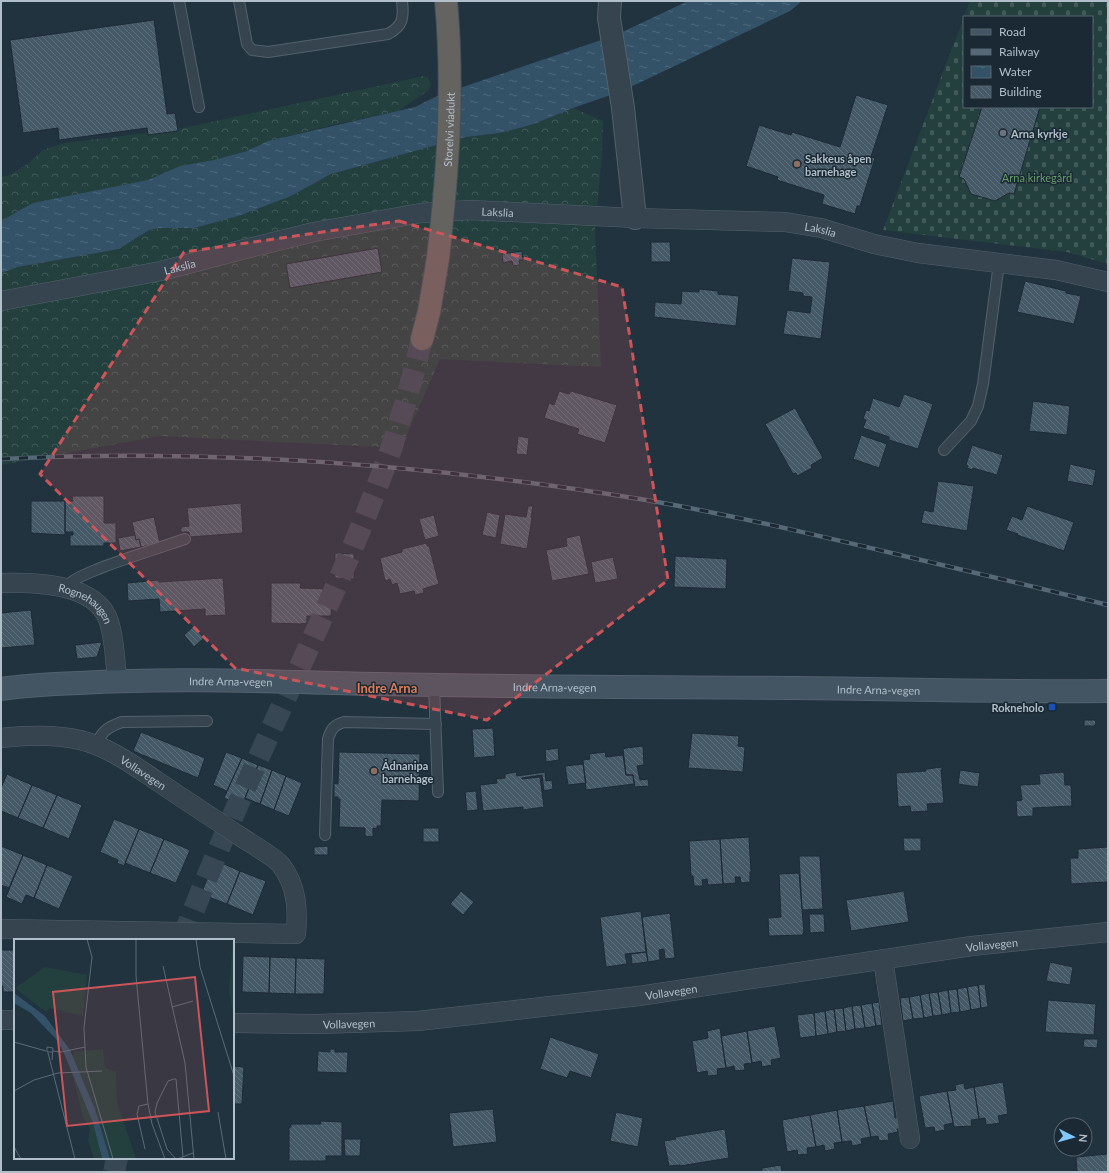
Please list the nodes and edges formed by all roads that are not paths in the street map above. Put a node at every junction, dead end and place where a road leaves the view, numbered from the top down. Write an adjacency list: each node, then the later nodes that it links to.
1 (179, 1): 6 (lane)
2 (239, 1): 3 (lane)
3 (402, 1)
4 (446, 1): 11 (highway, Storelvi viadukt, bridge)
5 (610, 10): 7 (street)
6 (199, 107)
7 (635, 218): 8 (street, Lakslia); 10 (street, Lakslia)
8 (998, 263): 9 (street, Lakslia); 12 (lane)
9 (1108, 282)
10 (1, 301)
11 (422, 339)
12 (944, 450)
13 (185, 538): 15 (lane)
14 (1, 583): 15 (street, Rognehaugen)
15 (65, 588): 16 (street, Rognehaugen)
16 (116, 680): 17 (main road, Indre Arna-vegen); 18 (main road, Indre Arna-vegen)
17 (434, 685): 19 (main road, Indre Arna-vegen); 21 (lane)
18 (1, 689)
19 (1108, 691)
20 (207, 721): 23 (lane)
21 (436, 724): 24 (lane); 25 (lane)
22 (1, 738): 23 (street, Vollavegen)
23 (96, 746): 26 (street, Vollavegen)
24 (438, 792)
25 (325, 835)
26 (1, 929)
27 (1108, 932): 28 (street, Vollavegen)
28 (883, 959): 31 (street, Vollavegen); 32 (street)
29 (1, 1020): 30 (street)
30 (14, 1020)
31 (234, 1023)
32 (910, 1139)

